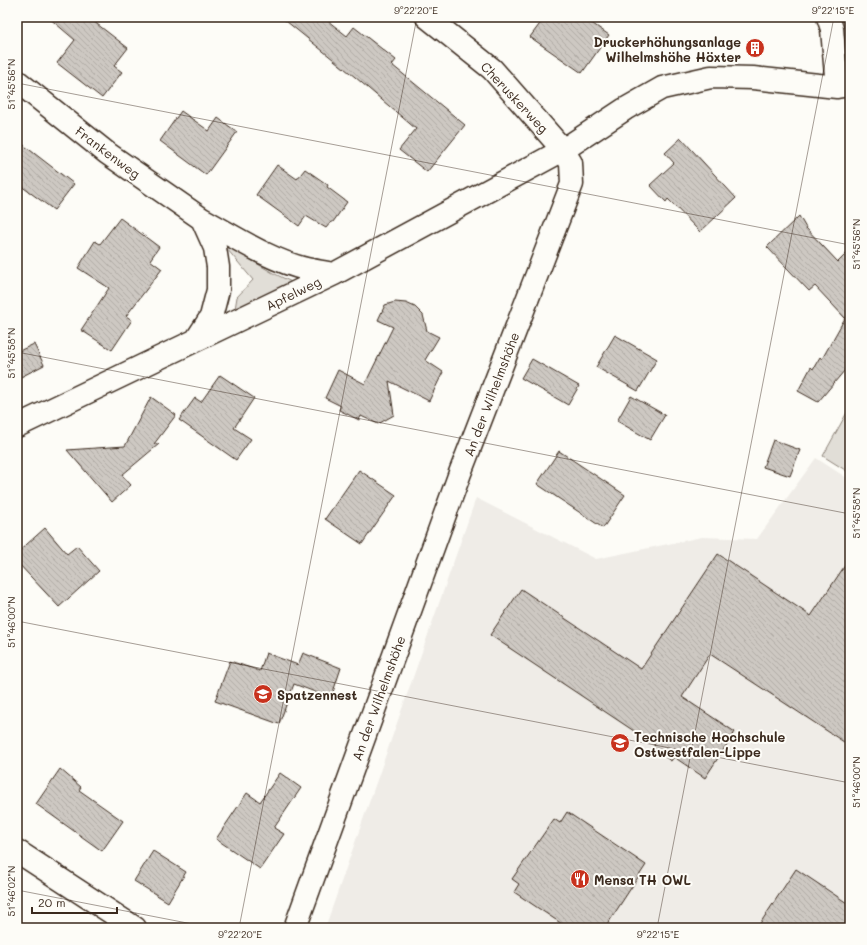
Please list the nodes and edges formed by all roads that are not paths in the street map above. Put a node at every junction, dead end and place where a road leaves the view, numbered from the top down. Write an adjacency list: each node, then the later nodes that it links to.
1 (427, 17): 5 (street, Cheruskerweg)
2 (828, 17): 4 (street)
3 (17, 81): 6 (street, Frankenweg)
4 (844, 86): 5 (street)
5 (563, 150): 7 (street, Apfelweg); 12 (street, An der Wilhelmshöhe)
6 (202, 219): 7 (street, Frankenweg); 8 (street)
7 (334, 274): 8 (street, Apfelweg)
8 (195, 341): 9 (street, Apfelweg)
9 (17, 426)
10 (17, 851): 11 (street)
11 (135, 928)
12 (295, 928)

